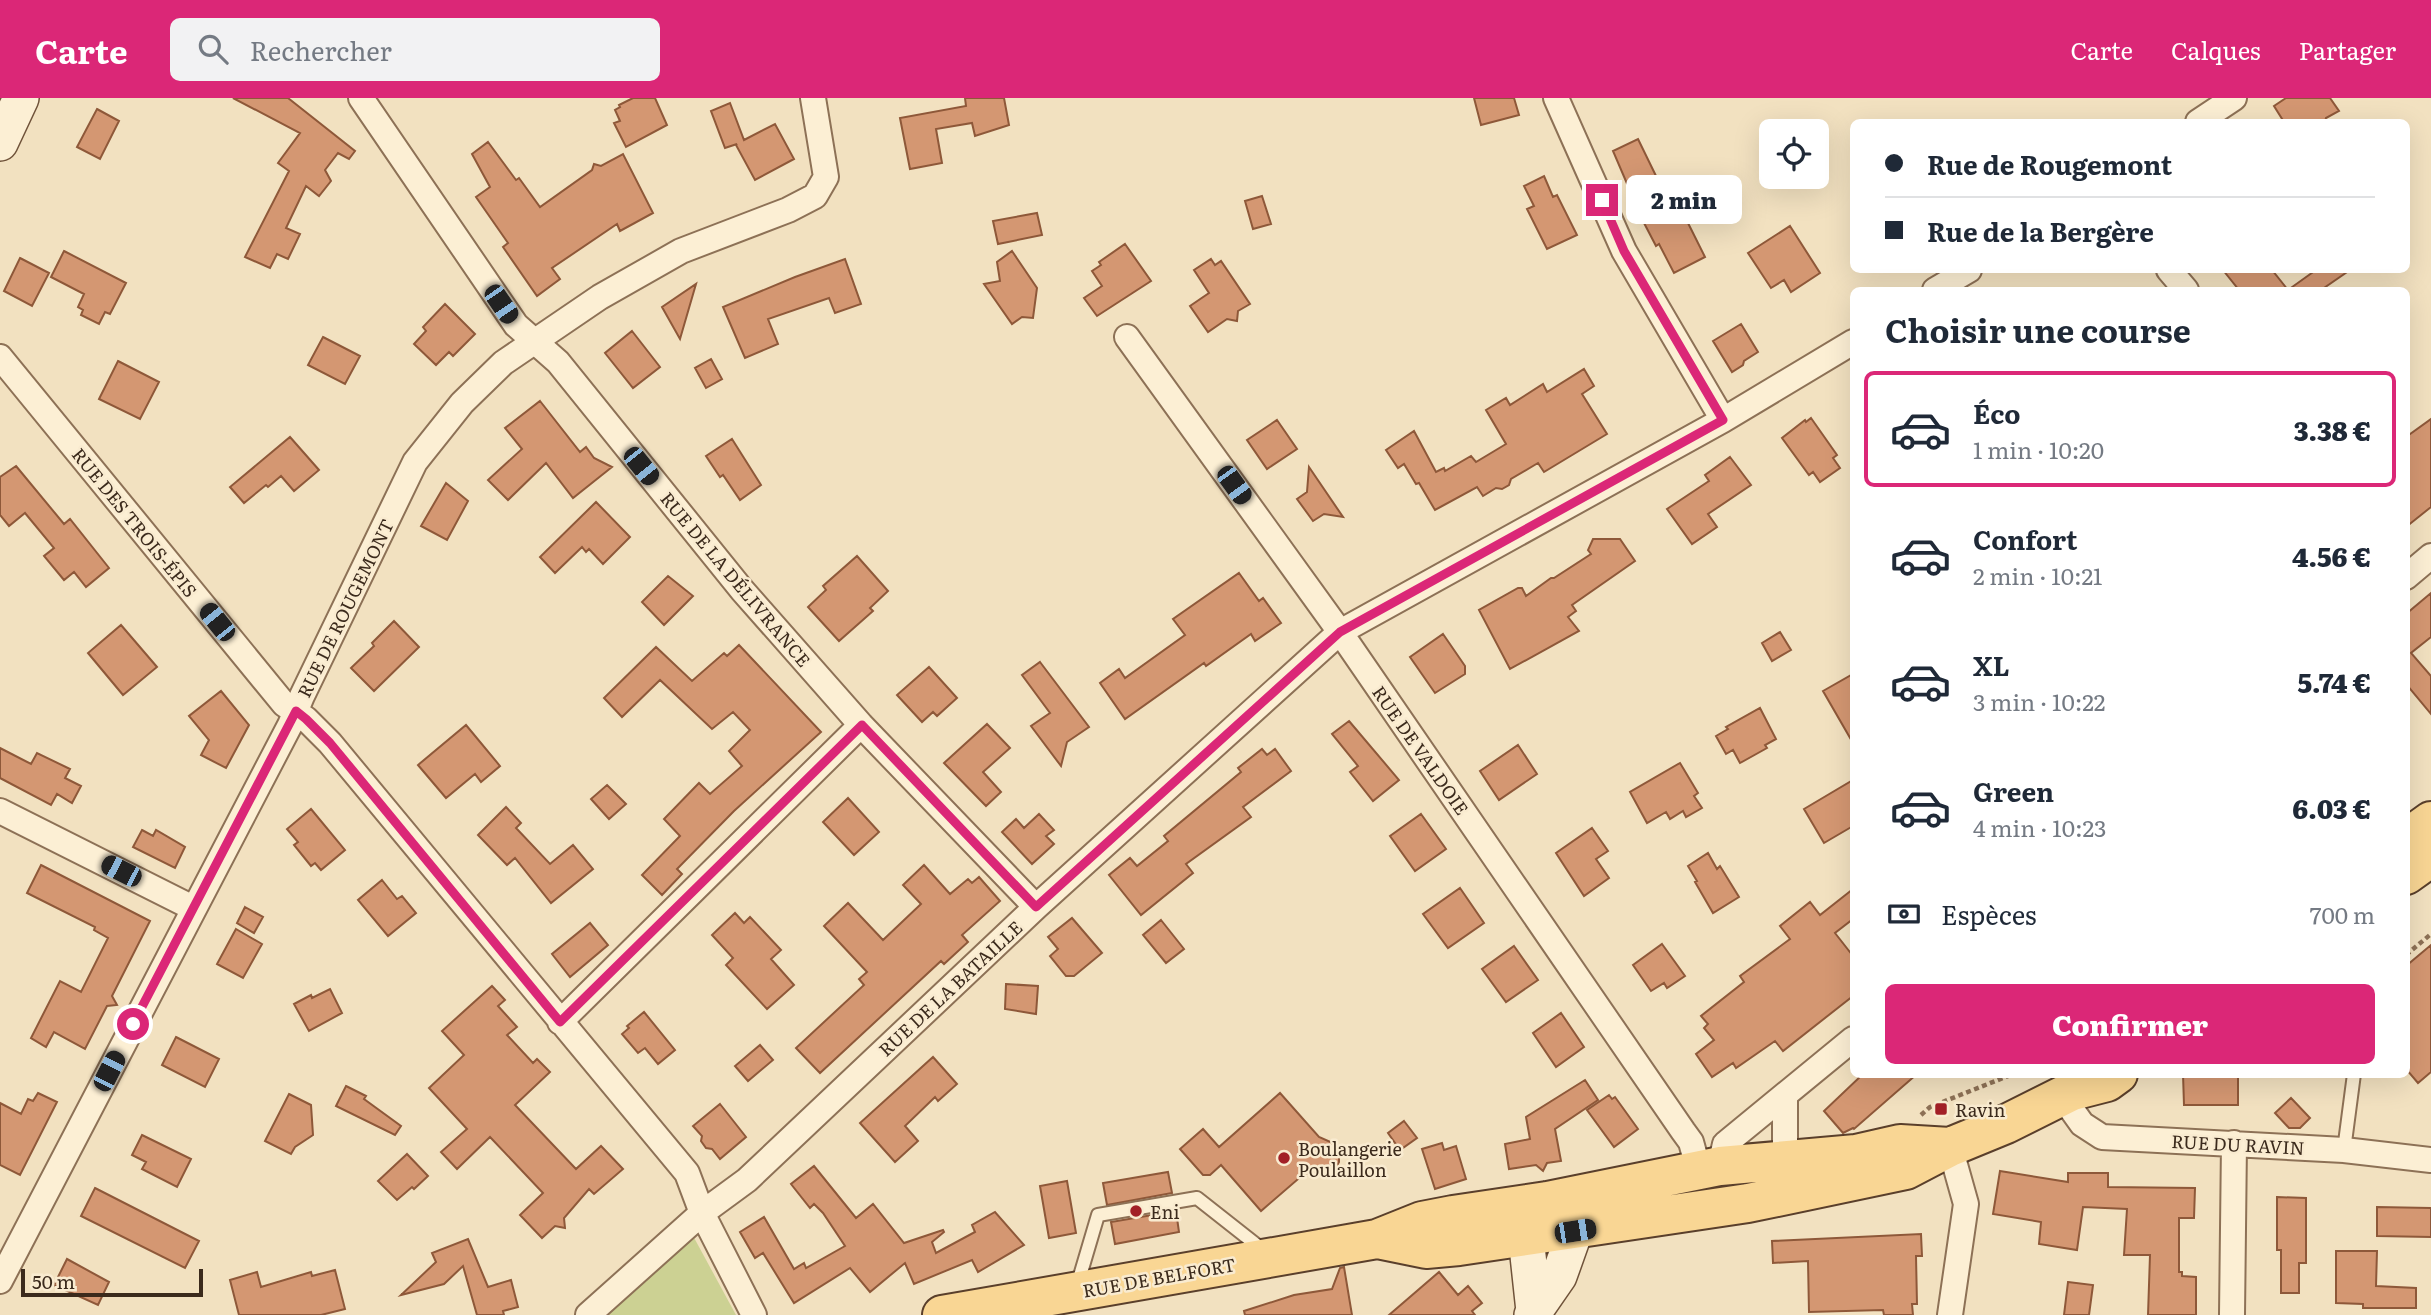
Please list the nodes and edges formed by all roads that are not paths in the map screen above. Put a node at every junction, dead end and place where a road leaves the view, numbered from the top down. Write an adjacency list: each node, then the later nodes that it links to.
1 (21, 98): 7 (main road)
2 (361, 98): 13 (street, RUE DE LA DÉLIVRANCE)
3 (813, 98): 13 (street, RUE DE ROUGEMONT)
4 (1556, 98): 16 (street)
5 (2234, 98): 6 (street)
6 (2202, 119)
7 (0, 143)
8 (1964, 273): 10 (street)
9 (2172, 273): 11 (street)
10 (1940, 287)
11 (2183, 287)
12 (1127, 337): 19 (street, RUE DE VALDOIE)
13 (533, 342): 20 (street, RUE DE ROUGEMONT); 21 (street, RUE DE LA DÉLIVRANCE)
14 (1850, 344): 16 (street, RUE DE LA BATAILLE)
15 (0, 357): 20 (street, RUE DES TROIS-ÉPIS)
16 (1723, 420): 19 (street, RUE DE LA BATAILLE)
17 (2431, 556): 18 (street)
18 (2410, 570)
19 (1340, 632): 27 (street, RUE DE LA BATAILLE); 40 (street, RUE DE VALDOIE)
20 (296, 711): 28 (street, RUE DE ROUGEMONT); 29 (street, RUE DES TROIS-ÉPIS)
21 (862, 725): 27 (street, RUE DE LA DÉLIVRANCE); 29 (street)
22 (0, 811): 28 (street)
23 (2431, 821): 24 (main road)
24 (2410, 836)
25 (2431, 857): 26 (main road)
26 (2410, 873)
27 (1036, 907): 43 (street, RUE DE LA BATAILLE)
28 (193, 908): 48 (street, RUE DE ROUGEMONT)
29 (560, 1022): 43 (street, RUE DES TROIS-ÉPIS)
30 (1850, 1042): 34 (street)
31 (2112, 1078): 33 (main road, RUE DE BELFORT)
32 (2353, 1078): 37 (lane)
33 (2073, 1087): 35 (street, RUE DU RAVIN); 36 (main road, RUE DE BELFORT)
34 (1785, 1097): 39 (street); 40 (street)
35 (2234, 1143): 37 (street, RUE DU RAVIN); 55 (street)
36 (1950, 1147): 39 (main road, RUE DE BELFORT); 42 (main road, RUE DE BELFORT); 54 (street)
37 (2344, 1150): 38 (street, RUE DU RAVIN)
38 (2431, 1160)
39 (1785, 1161): 40 (main road, RUE DE BELFORT); 42 (street)
40 (1709, 1168): 41 (main road, RUE DE BELFORT)
41 (1547, 1201): 44 (main road); 45 (main road); 46 (main road, RUE DE BELFORT)
42 (1748, 1203): 44 (main road, RUE DE BELFORT)
43 (702, 1213): 51 (street, RUE DE LA BATAILLE); 52 (street, RUE DES TROIS-ÉPIS)
44 (1575, 1231): 45 (main road, RUE DE BELFORT); 50 (main road)
45 (1525, 1237): 46 (main road, RUE DE BELFORT); 50 (main road)
46 (1377, 1239): 47 (main road, RUE DE BELFORT)
47 (1272, 1257): 49 (main road, RUE DE BELFORT); 49 (lane)
48 (0, 1281)
49 (1076, 1291): 53 (main road, RUE DE BELFORT)
50 (1533, 1313)
51 (588, 1315)
52 (754, 1315)
53 (942, 1315)
54 (1950, 1315)
55 (2231, 1315)

